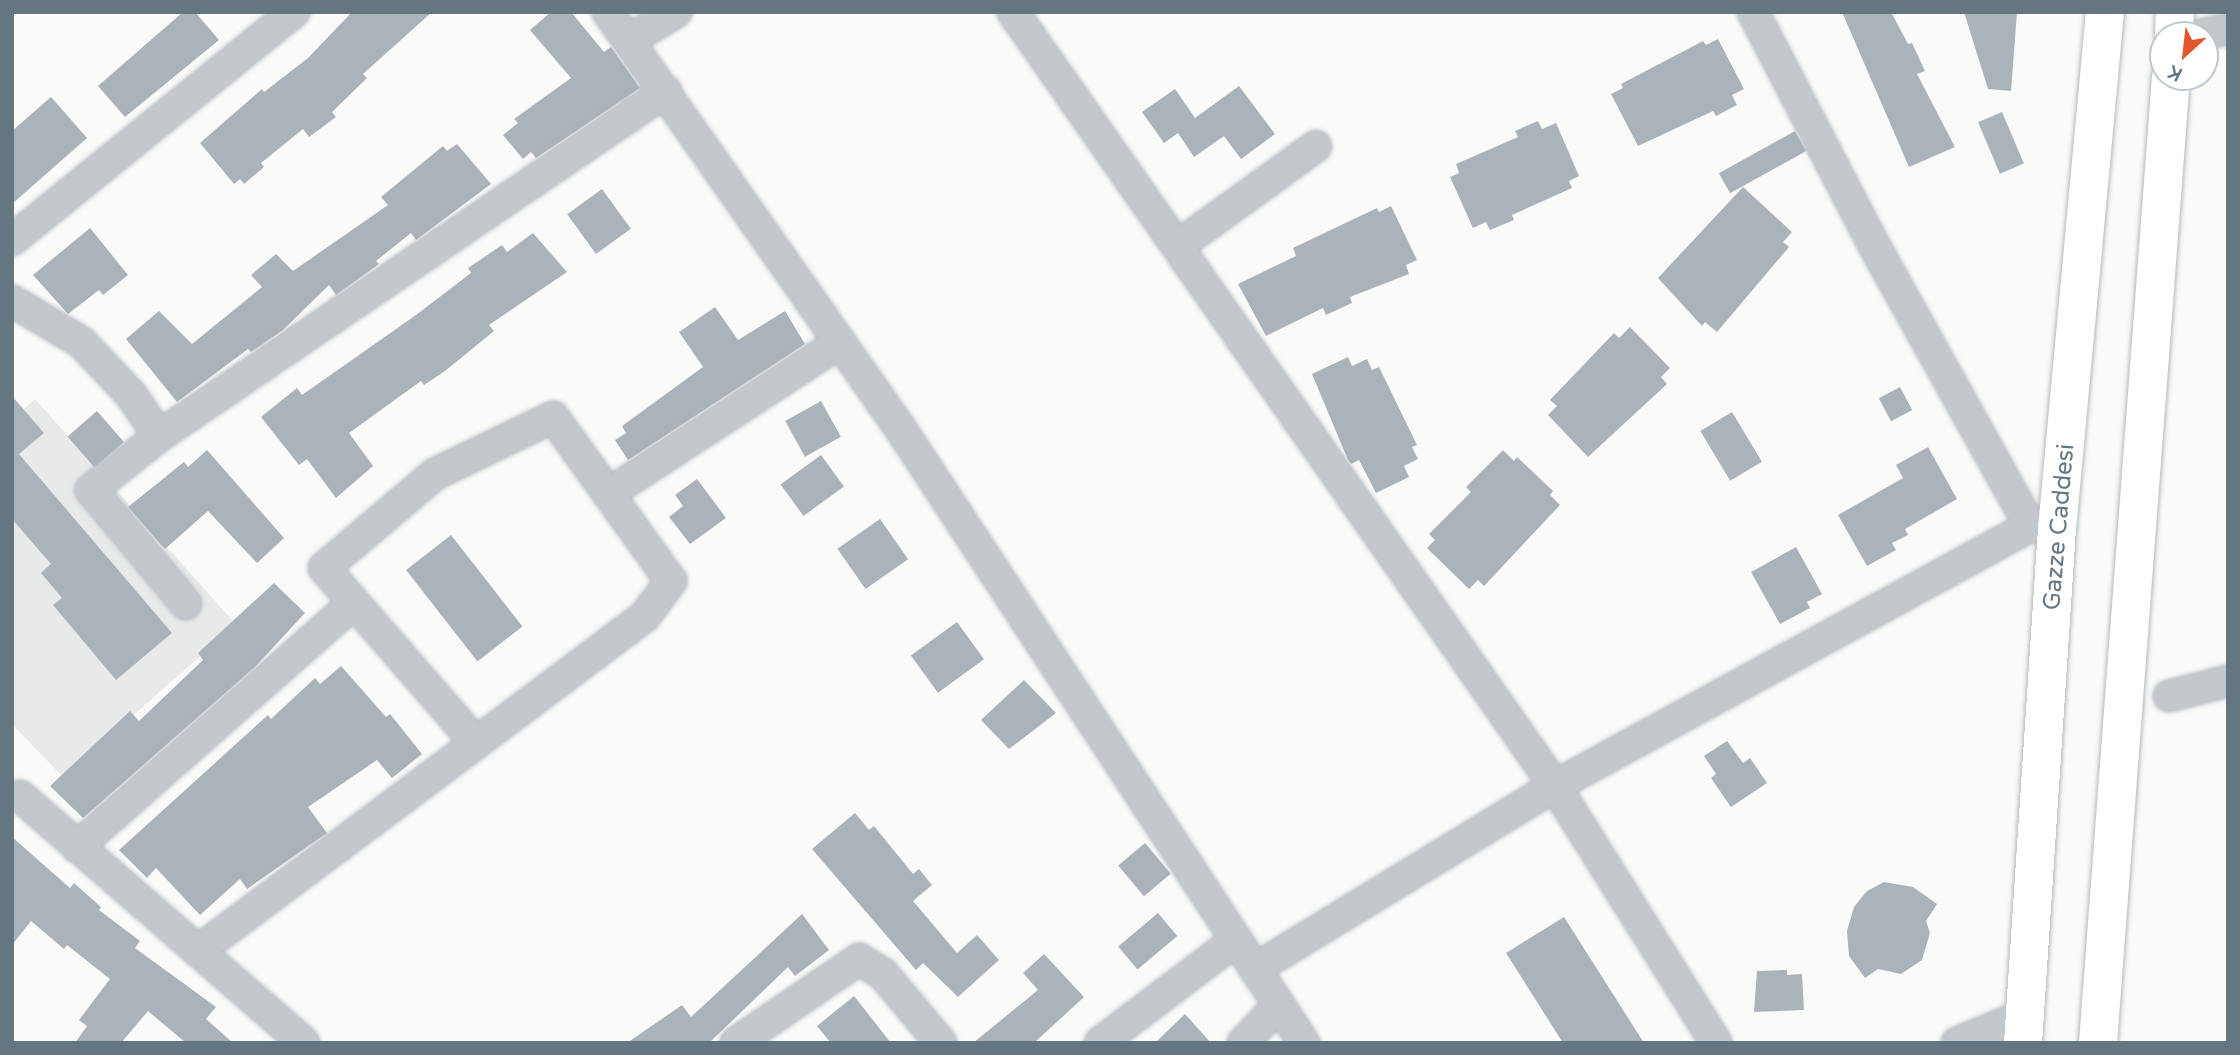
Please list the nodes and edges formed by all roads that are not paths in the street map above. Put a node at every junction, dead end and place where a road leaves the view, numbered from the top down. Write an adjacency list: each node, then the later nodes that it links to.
1 (294, 12): 11 (street)
2 (608, 12): 7 (street)
3 (676, 12): 7 (street)
4 (1013, 12): 12 (street)
5 (1753, 12): 17 (street)
6 (2105, 12): 17 (main road, Gazze Caddesi)
7 (629, 40): 8 (street)
8 (666, 91): 14 (street); 15 (street)
9 (2170, 91): 39 (main road)
10 (1316, 146): 12 (street)
11 (12, 240)
12 (1178, 246): 23 (street)
13 (12, 301): 15 (street)
14 (840, 342): 16 (street); 26 (street)
15 (159, 436): 19 (street)
16 (608, 494): 18 (street); 22 (street)
17 (2044, 528): 23 (street); 30 (main road, Gazze Caddesi)
18 (354, 603): 22 (street); 25 (street)
19 (186, 604)
20 (2228, 681): 21 (street)
21 (2169, 696)
22 (476, 743): 27 (street)
23 (1555, 786): 28 (street); 37 (street)
24 (20, 796): 25 (street)
25 (77, 847): 27 (street)
26 (1236, 940): 28 (street); 34 (street)
27 (198, 951): 31 (street)
28 (1255, 969): 29 (street)
29 (1279, 1005): 35 (street); 36 (street)
30 (2024, 1029): 38 (street)
31 (304, 1043)
32 (736, 1043): 33 (street)
33 (941, 1043)
34 (1100, 1043)
35 (1243, 1043)
36 (1304, 1043)
37 (1716, 1043)
38 (1957, 1043)
39 (2098, 1043)

